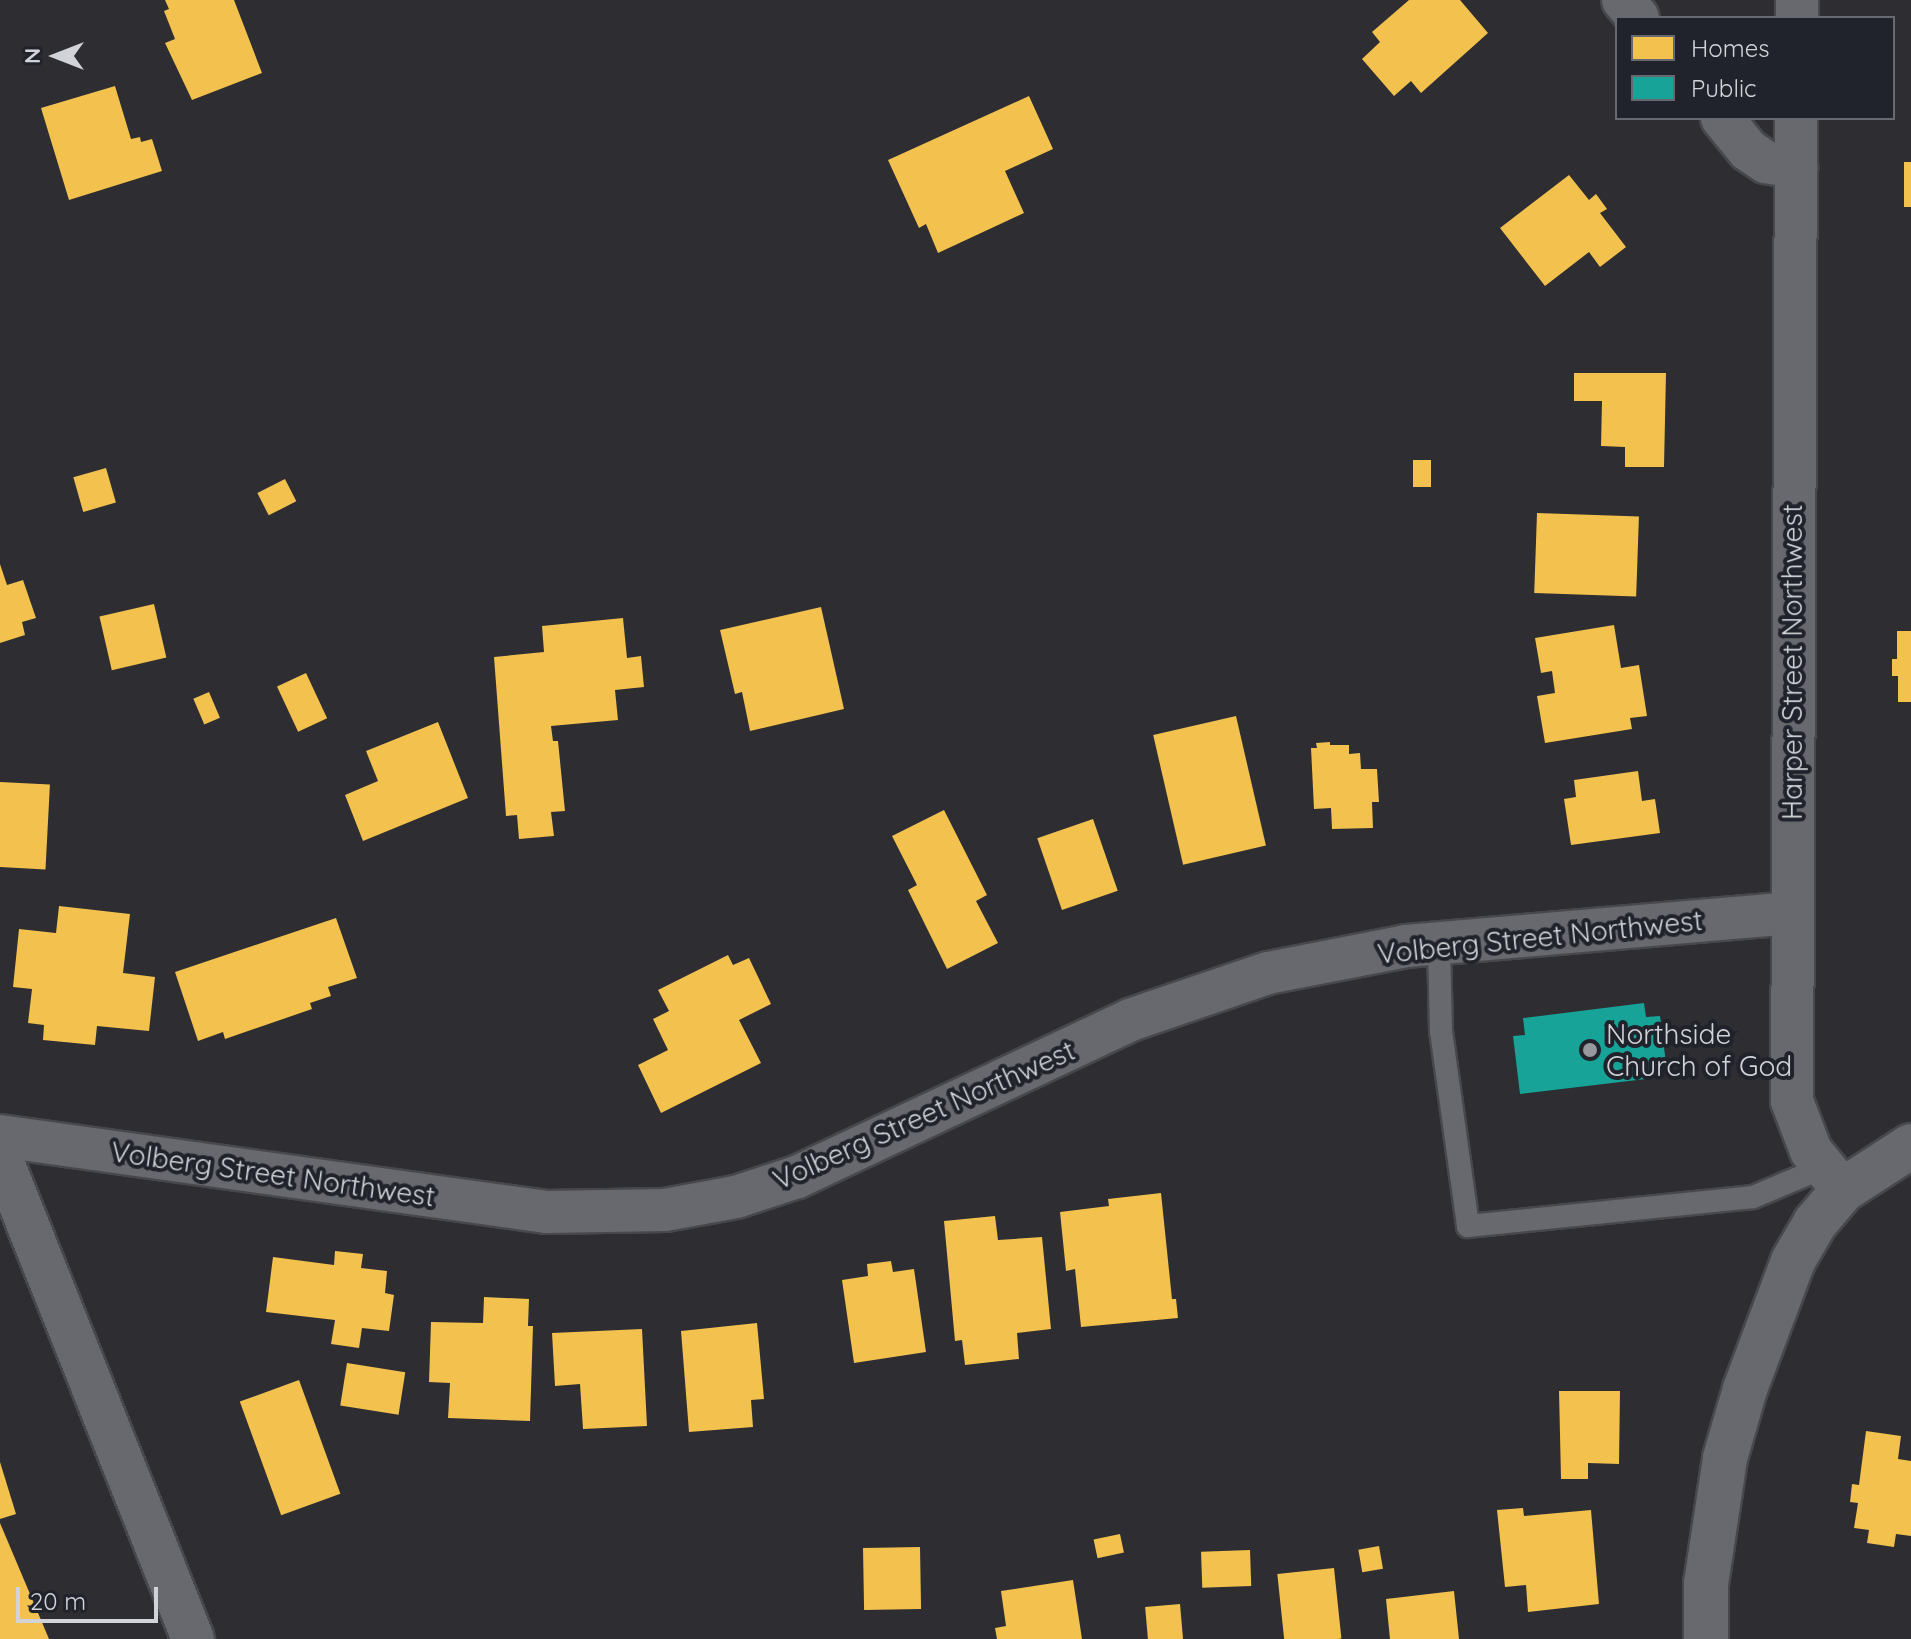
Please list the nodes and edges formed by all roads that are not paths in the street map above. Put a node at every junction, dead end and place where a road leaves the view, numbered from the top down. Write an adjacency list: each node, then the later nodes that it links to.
1 (1623, 0): 2 (street)
2 (1636, 16)
3 (1724, 120): 5 (street)
4 (1796, 120): 5 (street, Harper Street Northwest)
5 (1796, 168): 6 (street, Harper Street Northwest)
6 (1790, 913): 7 (street, Volberg Street Northwest); 11 (street, Harper Street Northwest)
7 (1439, 944): 8 (street, Volberg Street Northwest); 11 (lane)
8 (0, 1136)
9 (1911, 1146): 11 (street)
10 (0, 1155): 12 (street)
11 (1834, 1179): 13 (street)
12 (193, 1639)
13 (1706, 1639)

